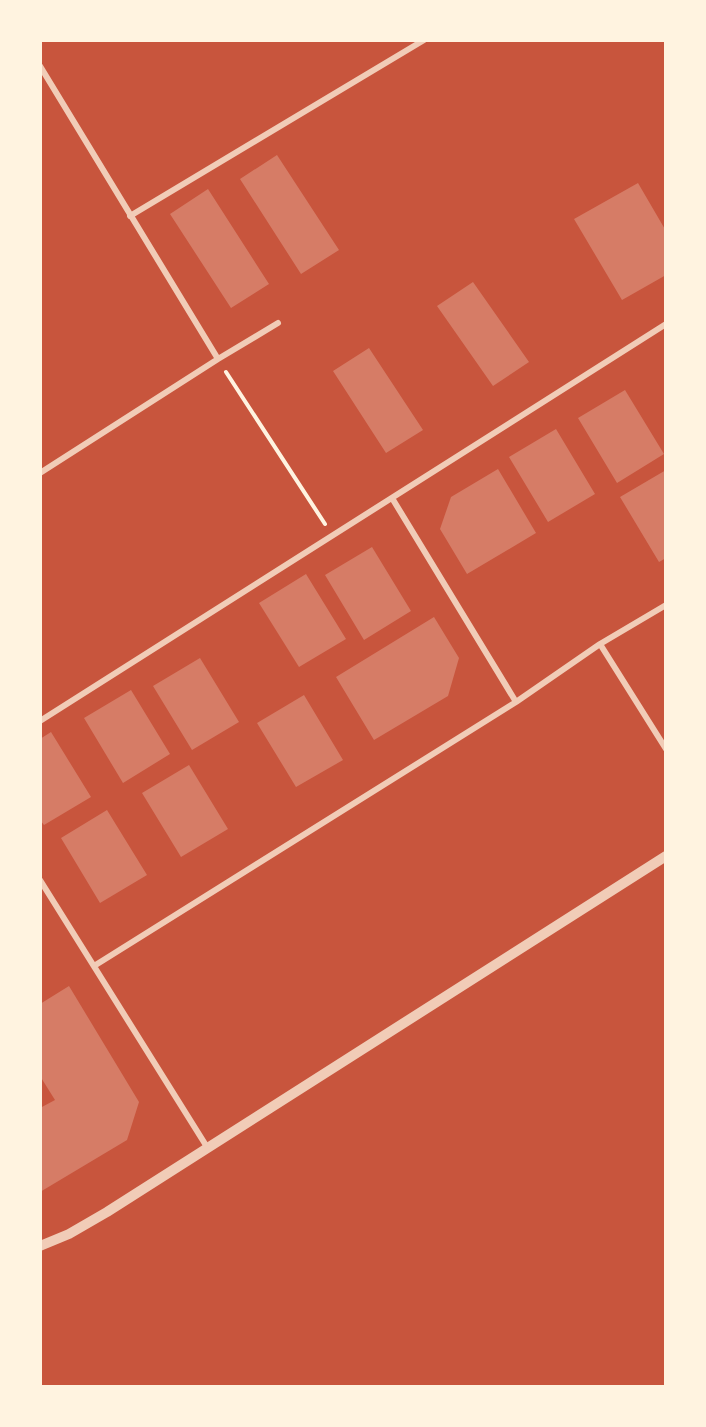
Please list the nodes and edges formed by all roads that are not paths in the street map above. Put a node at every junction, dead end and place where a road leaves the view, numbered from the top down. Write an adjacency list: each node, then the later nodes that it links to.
1 (424, 40): 3 (street)
2 (40, 66): 3 (street)
3 (130, 216): 6 (street)
4 (278, 323): 6 (street)
5 (666, 324): 8 (street)
6 (218, 359): 7 (street)
7 (40, 473)
8 (392, 498): 11 (street); 12 (street)
9 (666, 605): 10 (street)
10 (600, 644): 11 (street); 13 (street)
11 (516, 702): 16 (street)
12 (40, 721)
13 (666, 749)
14 (666, 856): 17 (street)
15 (40, 880): 16 (street)
16 (94, 966): 17 (street)
17 (207, 1147): 18 (street)
18 (40, 1246)

